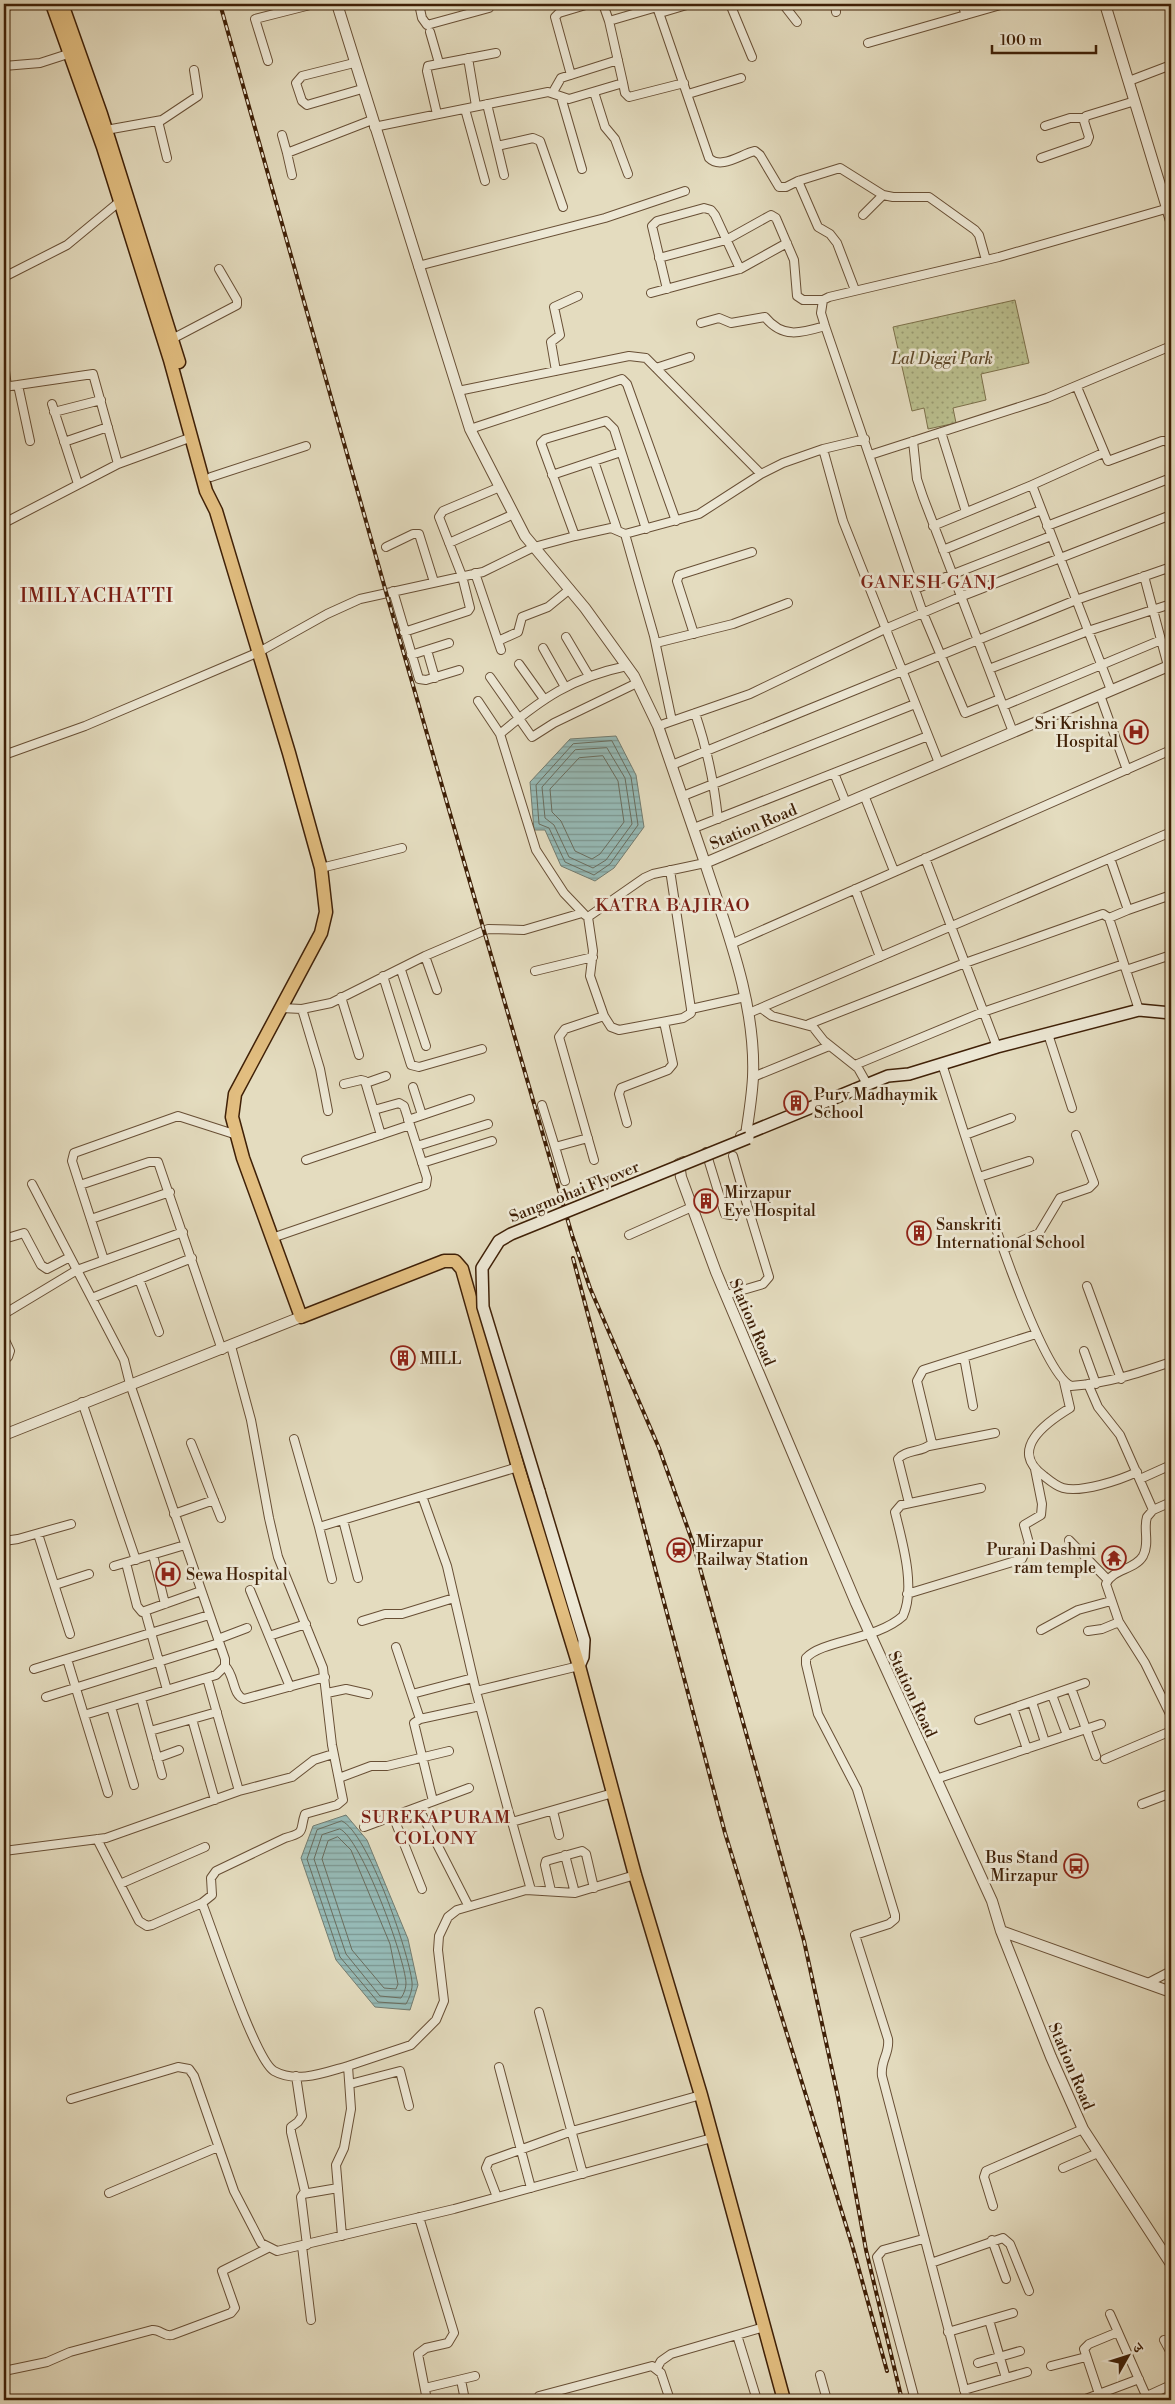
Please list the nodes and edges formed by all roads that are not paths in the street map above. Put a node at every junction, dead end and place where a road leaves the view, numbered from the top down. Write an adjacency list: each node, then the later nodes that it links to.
1 (15, 4): 15 (street)
2 (52, 4): 23 (highway)
3 (62, 4): 53 (highway)
4 (314, 4): 28 (street)
5 (337, 4): 29 (street)
6 (419, 4): 16 (street)
7 (589, 4): 34 (street)
8 (603, 4): 19 (street)
9 (690, 4): 17 (street)
10 (730, 4): 26 (street)
11 (783, 4): 20 (street)
12 (962, 4): 18 (street)
13 (1004, 4): 18 (street)
14 (1105, 4): 36 (street)
15 (4, 7)
16 (489, 8)
17 (658, 8): 19 (street); 38 (street)
18 (966, 15): 22 (street)
19 (609, 21): 27 (street)
20 (797, 22)
21 (430, 32): 30 (street)
22 (868, 43)
23 (71, 53): 32 (street); 67 (highway)
24 (496, 53): 25 (street)
25 (468, 58): 30 (street); 46 (street)
26 (752, 58)
27 (618, 60): 34 (street); 37 (street)
28 (268, 61)
29 (354, 63): 39 (street); 39 (street)
30 (439, 63): 48 (street)
31 (1171, 65): 36 (street)
32 (4, 66)
33 (194, 70): 50 (street)
34 (571, 75): 40 (street)
35 (741, 78): 42 (street)
36 (1129, 81): 44 (street)
37 (623, 83): 38 (street); 41 (street)
38 (684, 83): 42 (street)
39 (362, 89): 51 (street)
40 (553, 92): 43 (street); 45 (street)
41 (594, 92): 43 (street); 60 (street)
42 (688, 94): 64 (street)
43 (561, 97): 59 (street)
44 (1135, 101): 49 (street); 69 (street)
45 (488, 104): 46 (street); 55 (street)
46 (476, 106): 47 (street)
47 (465, 109): 48 (street); 63 (street)
48 (437, 114): 51 (street)
49 (1084, 118): 52 (street); 58 (street)
50 (158, 121): 53 (street); 57 (street)
51 (373, 123): 56 (street); 76 (street)
52 (1045, 126)
53 (106, 130): 87 (highway)
54 (282, 135): 56 (street)
55 (497, 146): 62 (street); 68 (street)
56 (286, 153): 61 (street)
57 (167, 158)
58 (1041, 158)
59 (582, 169)
60 (628, 174)
61 (292, 175)
62 (504, 175)
63 (485, 181)
64 (798, 181): 66 (street); 81 (street)
65 (685, 191): 76 (street)
66 (883, 195): 70 (street); 75 (street)
67 (119, 202): 79 (street); 101 (highway)
68 (562, 207)
69 (1169, 208): 71 (street); 75 (street)
70 (863, 215)
71 (1171, 221)
72 (726, 240): 73 (street); 74 (street); 74 (street); 78 (street)
73 (787, 243): 78 (street); 84 (street)
74 (659, 258): 80 (street)
75 (986, 260): 81 (street)
76 (418, 266): 96 (street)
77 (219, 269): 87 (street)
78 (740, 269): 80 (street)
79 (4, 277)
80 (667, 288): 82 (street)
81 (855, 290): 84 (street)
82 (651, 293)
83 (578, 296): 92 (street)
84 (823, 300): 86 (street)
85 (701, 322): 86 (street)
86 (825, 326): 102 (street)
87 (172, 339): 116 (highway)
88 (1171, 346): 95 (street)
89 (690, 357): 91 (street)
90 (4, 363): 94 (street)
91 (656, 368): 92 (street); 114 (street)
92 (556, 371): 96 (street)
93 (18, 385): 94 (street); 97 (street); 103 (street)
94 (6, 387)
95 (1077, 387): 100 (street); 110 (street)
96 (458, 390): 99 (street)
97 (101, 400): 98 (street); 105 (street)
98 (108, 427): 105 (street); 113 (street)
99 (470, 429): 120 (street); 126 (street)
100 (941, 432): 104 (street); 123 (street)
101 (192, 437): 113 (street); 121 (highway)
102 (865, 439): 108 (street); 111 (street)
103 (30, 441)
104 (913, 441): 111 (street); 128 (street)
105 (64, 442): 118 (street)
106 (1171, 445): 110 (street)
107 (306, 446): 116 (street)
108 (824, 449): 114 (street); 156 (street)
109 (621, 452): 112 (street); 115 (street); 131 (street)
110 (1104, 453): 119 (street)
111 (870, 455): 148 (street)
112 (594, 461): 115 (street); 130 (street)
113 (118, 464): 118 (street)
114 (761, 474): 126 (street)
115 (552, 475): 133 (street)
116 (211, 477): 121 (highway)
117 (1171, 478): 129 (street)
118 (78, 484): 127 (street)
119 (1032, 485): 122 (street); 123 (street)
120 (500, 487): 124 (street); 135 (street)
121 (216, 510): 169 (highway)
122 (1041, 510): 129 (street); 138 (street)
123 (966, 512): 128 (street)
124 (514, 514): 135 (street); 137 (street)
125 (1171, 515): 140 (street)
126 (676, 521): 131 (street)
127 (4, 523)
128 (933, 526): 138 (street)
129 (1047, 526): 134 (street)
130 (617, 529): 132 (street); 133 (street)
131 (646, 529): 132 (street)
132 (625, 534): 165 (street)
133 (575, 536): 137 (street)
134 (1051, 536): 140 (street); 144 (street)
135 (449, 543): 143 (street)
136 (386, 547): 146 (street)
137 (534, 547): 142 (street); 147 (street)
138 (943, 550): 144 (street)
139 (752, 552): 159 (street)
140 (1060, 558): 150 (street); 151 (street)
141 (1171, 567): 145 (street)
142 (475, 573): 143 (street); 163 (street)
143 (462, 576): 146 (street); 158 (street)
144 (952, 576): 148 (street); 150 (street)
145 (1144, 576): 151 (street); 154 (street)
146 (434, 582): 149 (street)
147 (570, 589): 163 (street); 175 (street)
148 (915, 589): 155 (street)
149 (393, 591): 158 (street); 169 (street)
150 (960, 597): 155 (street); 161 (street)
151 (1076, 600): 157 (street); 161 (street)
152 (788, 603): 159 (street)
153 (1171, 604): 154 (street)
154 (1153, 609): 157 (street); 162 (street)
155 (923, 613): 156 (street); 171 (street)
156 (886, 629): 178 (street); 190 (street)
157 (1088, 631): 173 (street); 176 (street)
158 (404, 632): 170 (street)
159 (694, 634): 165 (street)
160 (566, 637): 179 (street)
161 (977, 640): 171 (street); 176 (street)
162 (1161, 640): 173 (street); 174 (street)
163 (498, 641): 168 (street)
164 (449, 643): 167 (street)
165 (656, 643): 192 (street)
166 (543, 648): 183 (street)
167 (427, 650): 170 (street); 181 (street)
168 (501, 650)
169 (259, 652): 199 (street); 215 (highway)
170 (411, 655): 181 (street)
171 (940, 655): 178 (street); 188 (street)
172 (519, 664): 186 (street)
173 (1101, 664): 184 (street); 188 (street)
174 (1170, 665): 184 (street, Station Road)
175 (627, 666): 179 (street); 182 (street)
176 (989, 669): 188 (street)
177 (459, 670): 181 (street)
178 (902, 671): 189 (street); 197 (street)
179 (588, 676): 183 (street)
180 (490, 677): 191 (street)
181 (436, 678)
182 (637, 683): 191 (street); 193 (street)
183 (565, 687): 186 (street)
184 (1111, 690): 185 (street, Station Road)
185 (1100, 695): 194 (street, Station Road); 202 (street)
186 (544, 699): 191 (street)
187 (478, 701): 195 (street)
188 (1001, 703): 194 (street)
189 (915, 704): 196 (street); 204 (street)
190 (695, 713): 192 (street); 197 (street)
191 (518, 719): 195 (street)
192 (672, 721): 193 (street)
193 (658, 726): 201 (street)
194 (1012, 732): 200 (street, Station Road)
195 (500, 734): 221 (street)
196 (928, 736): 200 (street); 203 (street)
197 (707, 750): 201 (street); 204 (street)
198 (1171, 750): 202 (street)
199 (4, 755)
200 (939, 763): 205 (street, Station Road)
201 (672, 764): 206 (street)
202 (1127, 770): 212 (street)
203 (834, 773): 207 (street); 208 (street)
204 (715, 784): 206 (street); 208 (street)
205 (864, 795): 207 (street, Station Road); 217 (street)
206 (683, 796): 209 (street)
207 (846, 803): 214 (street, Station Road)
208 (718, 819): 209 (street)
209 (694, 828): 214 (street)
210 (1171, 832): 213 (street)
211 (402, 848): 215 (street)
212 (925, 858): 217 (street); 223 (street)
213 (1110, 858): 220 (street); 223 (street)
214 (705, 863): 216 (street); 224 (street, Station Road)
215 (321, 868): 237 (highway)
216 (670, 870): 221 (street); 240 (street)
217 (894, 871): 218 (street)
218 (855, 889): 224 (street); 228 (street)
219 (1171, 896): 220 (street)
220 (1128, 910): 222 (street)
221 (585, 915): 226 (street); 227 (street)
222 (1109, 918): 229 (street); 230 (street)
223 (951, 926): 228 (street); 229 (street)
224 (731, 944): 236 (street, Station Road)
225 (1171, 954): 230 (street)
226 (425, 956): 231 (street); 234 (street)
227 (593, 957): 232 (street); 245 (street)
228 (880, 957): 238 (street)
229 (965, 963): 242 (street); 247 (street)
230 (1125, 967): 241 (street); 242 (street)
231 (401, 970): 233 (street); 249 (street)
232 (535, 970)
233 (383, 976): 235 (street); 252 (street)
234 (437, 990)
235 (341, 997): 239 (street); 253 (street)
236 (745, 997): 240 (street); 243 (street, Station Road)
237 (281, 1008): 239 (street); 273 (highway)
238 (761, 1008): 243 (street); 247 (street)
239 (302, 1009): 267 (street)
240 (691, 1009): 246 (street)
241 (1139, 1010): 244 (main road); 248 (main road)
242 (983, 1012): 251 (street); 255 (street)
243 (749, 1013): 258 (street, Station Road)
244 (1171, 1013)
245 (604, 1016): 246 (street); 278 (street)
246 (664, 1022): 271 (street)
247 (809, 1024): 250 (street)
248 (1048, 1034): 251 (main road); 265 (street)
249 (426, 1046)
250 (829, 1046): 255 (street); 258 (street)
251 (997, 1047): 254 (main road)
252 (482, 1049)
253 (359, 1055)
254 (942, 1064): 256 (main road); 275 (street)
255 (855, 1065): 261 (street)
256 (909, 1074): 261 (main road); 277 (main road, Sangmohai Flyover)
257 (386, 1076): 259 (street)
258 (753, 1077): 277 (street, Station Road)
259 (366, 1083): 260 (street); 266 (street)
260 (344, 1084)
261 (867, 1084): 277 (main road)
262 (413, 1087): 268 (street)
263 (470, 1100): 268 (street)
264 (542, 1104): 281 (street)
265 (1072, 1108)
266 (374, 1110): 270 (street); 274 (street)
267 (328, 1111)
268 (422, 1115): 270 (street)
269 (1011, 1118): 275 (street)
270 (409, 1122): 274 (street); 280 (street)
271 (627, 1123)
272 (488, 1124): 280 (street)
273 (237, 1135): 291 (street); 298 (highway)
274 (381, 1135): 284 (street)
275 (965, 1135): 288 (street)
276 (1076, 1135): 300 (street)
277 (747, 1136): 282 (street, Station Road); 381 (main road, Sangmohai Flyover, bridge)
278 (588, 1138): 281 (street); 285 (street)
279 (492, 1141): 287 (street)
280 (417, 1146): 287 (street)
281 (555, 1147): 289 (street)
282 (706, 1152): 293 (street, Station Road); 294 (street)
283 (733, 1156): 294 (street)
284 (306, 1160)
285 (594, 1160)
286 (1029, 1161): 288 (street)
287 (422, 1163): 298 (street)
288 (979, 1177): 300 (street)
289 (564, 1181)
290 (32, 1184): 301 (street)
291 (80, 1185): 292 (street); 295 (street)
292 (170, 1192): 295 (street); 296 (street)
293 (692, 1207): 297 (street); 307 (street, Station Road)
294 (748, 1208): 307 (street)
295 (90, 1219): 303 (street)
296 (184, 1232): 302 (street); 303 (street)
297 (629, 1235)
298 (272, 1238): 310 (highway)
299 (4, 1239): 301 (street)
300 (1004, 1250): 312 (street)
301 (70, 1257): 304 (street)
302 (192, 1258): 305 (street); 314 (street)
303 (104, 1260): 304 (street)
304 (77, 1270): 308 (street); 309 (street)
305 (138, 1279): 308 (street); 311 (street)
306 (1086, 1286): 319 (street)
307 (726, 1295): 374 (street, Station Road)
308 (92, 1298): 321 (street)
309 (4, 1314)
310 (301, 1317): 314 (street); 331 (highway)
311 (159, 1332)
312 (1036, 1334): 316 (street); 320 (street)
313 (4, 1338): 317 (street)
314 (227, 1348): 321 (street); 368 (street)
315 (1084, 1351): 322 (street)
316 (964, 1357): 324 (street); 329 (street)
317 (4, 1360)
318 (1171, 1362): 319 (street)
319 (1121, 1379): 322 (street)
320 (1064, 1382): 322 (street); 332 (street)
321 (130, 1384): 323 (street); 340 (street)
322 (1092, 1384): 333 (street)
323 (82, 1402): 326 (street); 350 (street)
324 (973, 1406)
325 (995, 1433): 329 (street)
326 (4, 1435)
327 (294, 1439): 344 (street)
328 (191, 1443): 336 (street)
329 (930, 1446): 338 (street)
330 (1171, 1465): 333 (street)
331 (518, 1467): 335 (street); 381 (highway)
332 (1035, 1469): 333 (street); 360 (street)
333 (1139, 1476): 339 (street)
334 (981, 1488): 338 (street)
335 (422, 1496): 342 (street); 361 (street)
336 (214, 1500): 340 (street); 341 (street)
337 (1171, 1502): 339 (street)
338 (909, 1503): 360 (street)
339 (1153, 1510): 356 (street)
340 (174, 1514): 348 (street)
341 (221, 1518)
342 (343, 1520): 344 (street); 354 (street)
343 (71, 1524): 345 (street)
344 (319, 1527): 355 (street)
345 (38, 1534): 347 (street); 357 (street)
346 (1068, 1540): 356 (street)
347 (4, 1541)
348 (185, 1545): 349 (street); 359 (street)
349 (153, 1555): 350 (street); 363 (street)
350 (136, 1560): 351 (street)
351 (126, 1563): 352 (street); 364 (street)
352 (114, 1566)
353 (89, 1574): 357 (street)
354 (358, 1578)
355 (332, 1579)
356 (1108, 1580): 362 (street)
357 (55, 1585): 373 (street)
358 (250, 1590): 375 (street)
359 (201, 1591): 363 (street); 365 (street)
360 (907, 1594): 374 (street)
361 (454, 1598): 366 (street); 385 (street)
362 (1111, 1601): 367 (street); 370 (street)
363 (166, 1604): 364 (street)
364 (145, 1611): 372 (street)
365 (209, 1615): 372 (street); 376 (street)
366 (362, 1622)
367 (1119, 1622): 371 (street); 404 (street)
368 (306, 1624): 375 (street); 383 (street)
369 (247, 1628): 376 (street)
370 (1041, 1630)
371 (1088, 1631)
372 (151, 1633): 378 (street); 379 (street)
373 (70, 1634)
374 (870, 1635): 424 (street, Station Road); 481 (street)
375 (268, 1636): 387 (street)
376 (218, 1641): 379 (street); 380 (street)
377 (396, 1647): 394 (street)
378 (67, 1659): 382 (street); 388 (street)
379 (159, 1662): 388 (street); 390 (street)
380 (225, 1666): 384 (street); 387 (street)
381 (579, 1666): 391 (street); 428 (highway)
382 (34, 1669)
383 (325, 1677): 387 (street); 392 (street)
384 (207, 1678): 390 (street); 402 (street)
385 (473, 1678): 391 (street); 394 (street)
386 (1085, 1683): 389 (street)
387 (290, 1687)
388 (75, 1688): 396 (street); 403 (street)
389 (1071, 1688): 395 (street); 409 (street)
390 (167, 1690): 397 (street)
391 (476, 1691): 399 (street)
392 (327, 1693): 393 (street); 417 (street)
393 (368, 1694)
394 (412, 1694): 405 (street)
395 (1052, 1695): 398 (street); 412 (street)
396 (46, 1697)
397 (141, 1698): 400 (street); 410 (street)
398 (1032, 1702): 401 (street); 413 (street)
399 (480, 1706): 405 (street); 437 (street)
400 (111, 1707): 403 (street); 425 (street)
401 (1013, 1708): 407 (street); 414 (street)
402 (216, 1712): 406 (street); 427 (street)
403 (84, 1715): 429 (street)
404 (1171, 1716)
405 (420, 1718): 420 (street)
406 (192, 1719): 410 (street); 431 (street)
407 (979, 1720)
408 (1101, 1724): 409 (street)
409 (1086, 1729): 412 (street); 418 (street)
410 (150, 1731): 419 (street)
411 (1171, 1731): 421 (street)
412 (1067, 1735): 413 (street)
413 (1045, 1742): 414 (street)
414 (1027, 1749): 424 (street)
415 (179, 1750): 419 (street)
416 (449, 1751): 420 (street)
417 (334, 1754): 423 (street); 427 (street)
418 (1096, 1756)
419 (157, 1758): 422 (street)
420 (422, 1758): 423 (street); 432 (street)
421 (1105, 1759)
422 (162, 1775)
423 (338, 1778): 451 (street)
424 (936, 1779): 453 (street, Station Road)
425 (134, 1785)
426 (469, 1788): 432 (street)
427 (239, 1791): 431 (street)
428 (613, 1792): 435 (street); 444 (highway)
429 (108, 1793)
430 (1171, 1793): 433 (street)
431 (215, 1800): 440 (street)
432 (433, 1801): 434 (street)
433 (1142, 1804)
434 (418, 1807): 436 (street); 452 (street)
435 (552, 1810): 437 (street); 439 (street)
436 (393, 1816): 438 (street); 447 (street)
437 (512, 1822): 448 (street)
438 (364, 1827)
439 (559, 1835)
440 (97, 1839): 442 (street); 445 (street)
441 (205, 1847): 445 (street)
442 (4, 1851)
443 (565, 1855): 446 (street); 449 (street); 450 (street)
444 (635, 1875): 446 (street); 462 (highway)
445 (120, 1884): 451 (street)
446 (594, 1888): 450 (street)
447 (422, 1889)
448 (531, 1890): 449 (street); 452 (street)
449 (551, 1892): 450 (street)
450 (575, 1893)
451 (202, 1903): 460 (street)
452 (468, 1905): 458 (street)
453 (1001, 1931): 455 (street); 465 (street, Station Road)
454 (1171, 1971): 455 (street)
455 (1148, 1983): 456 (street)
456 (1171, 1992)
457 (539, 2012): 466 (street)
458 (348, 2066): 460 (street); 461 (street)
459 (499, 2067): 469 (street)
460 (296, 2076): 475 (street)
461 (350, 2084): 464 (street); 473 (street)
462 (701, 2095): 466 (street); 467 (highway)
463 (71, 2099): 468 (street)
464 (409, 2106)
465 (1083, 2130): 470 (street, Station Road); 478 (street)
466 (572, 2131): 469 (street); 472 (street)
467 (712, 2138): 472 (street); 493 (highway)
468 (218, 2147): 476 (street); 484 (street)
469 (521, 2150): 474 (street); 477 (street)
470 (1098, 2153): 471 (street); 486 (street, Station Road)
471 (1063, 2168)
472 (583, 2174): 474 (street)
473 (338, 2188): 475 (street); 480 (street)
474 (531, 2188): 477 (street)
475 (305, 2192): 483 (street)
476 (109, 2193)
477 (497, 2197): 479 (street)
478 (993, 2206)
479 (419, 2217): 480 (street); 513 (street)
480 (342, 2236): 483 (street)
481 (923, 2239): 485 (street); 525 (street)
482 (992, 2240): 485 (street); 487 (street); 488 (street)
483 (305, 2245): 484 (street); 491 (street)
484 (268, 2248): 505 (street)
485 (931, 2263): 494 (street)
486 (1171, 2264)
487 (1006, 2279)
488 (1029, 2291)
489 (1013, 2313): 492 (street)
490 (1110, 2314): 495 (street)
491 (311, 2320)
492 (990, 2320): 494 (street); 500 (street)
493 (764, 2327): 496 (street); 523 (highway)
494 (948, 2332): 514 (street)
495 (1118, 2332): 501 (street); 510 (street)
496 (737, 2335): 504 (street); 522 (street)
497 (1164, 2340): 499 (street)
498 (1020, 2352): 500 (street)
499 (1171, 2353)
500 (1000, 2357): 502 (street); 509 (street)
501 (1086, 2357): 503 (street); 515 (street)
502 (978, 2363)
503 (1051, 2366)
504 (657, 2368): 517 (street); 521 (street)
505 (4, 2370)
506 (1027, 2372): 509 (street)
507 (820, 2375): 524 (street)
508 (475, 2376): 511 (street)
509 (1006, 2378): 514 (street)
510 (1139, 2379): 515 (street); 518 (street)
511 (461, 2380): 513 (street); 520 (street)
512 (1171, 2385): 518 (street)
513 (424, 2388): 519 (street)
514 (964, 2390): 526 (street)
515 (1099, 2394): 527 (street)
516 (539, 2396): 517 (street)
517 (551, 2396)
518 (1148, 2398)
519 (427, 2400)
520 (465, 2400)
521 (670, 2400)
522 (757, 2400)
523 (784, 2400)
524 (827, 2400)
525 (914, 2400)
526 (967, 2400)
527 (1083, 2400)

